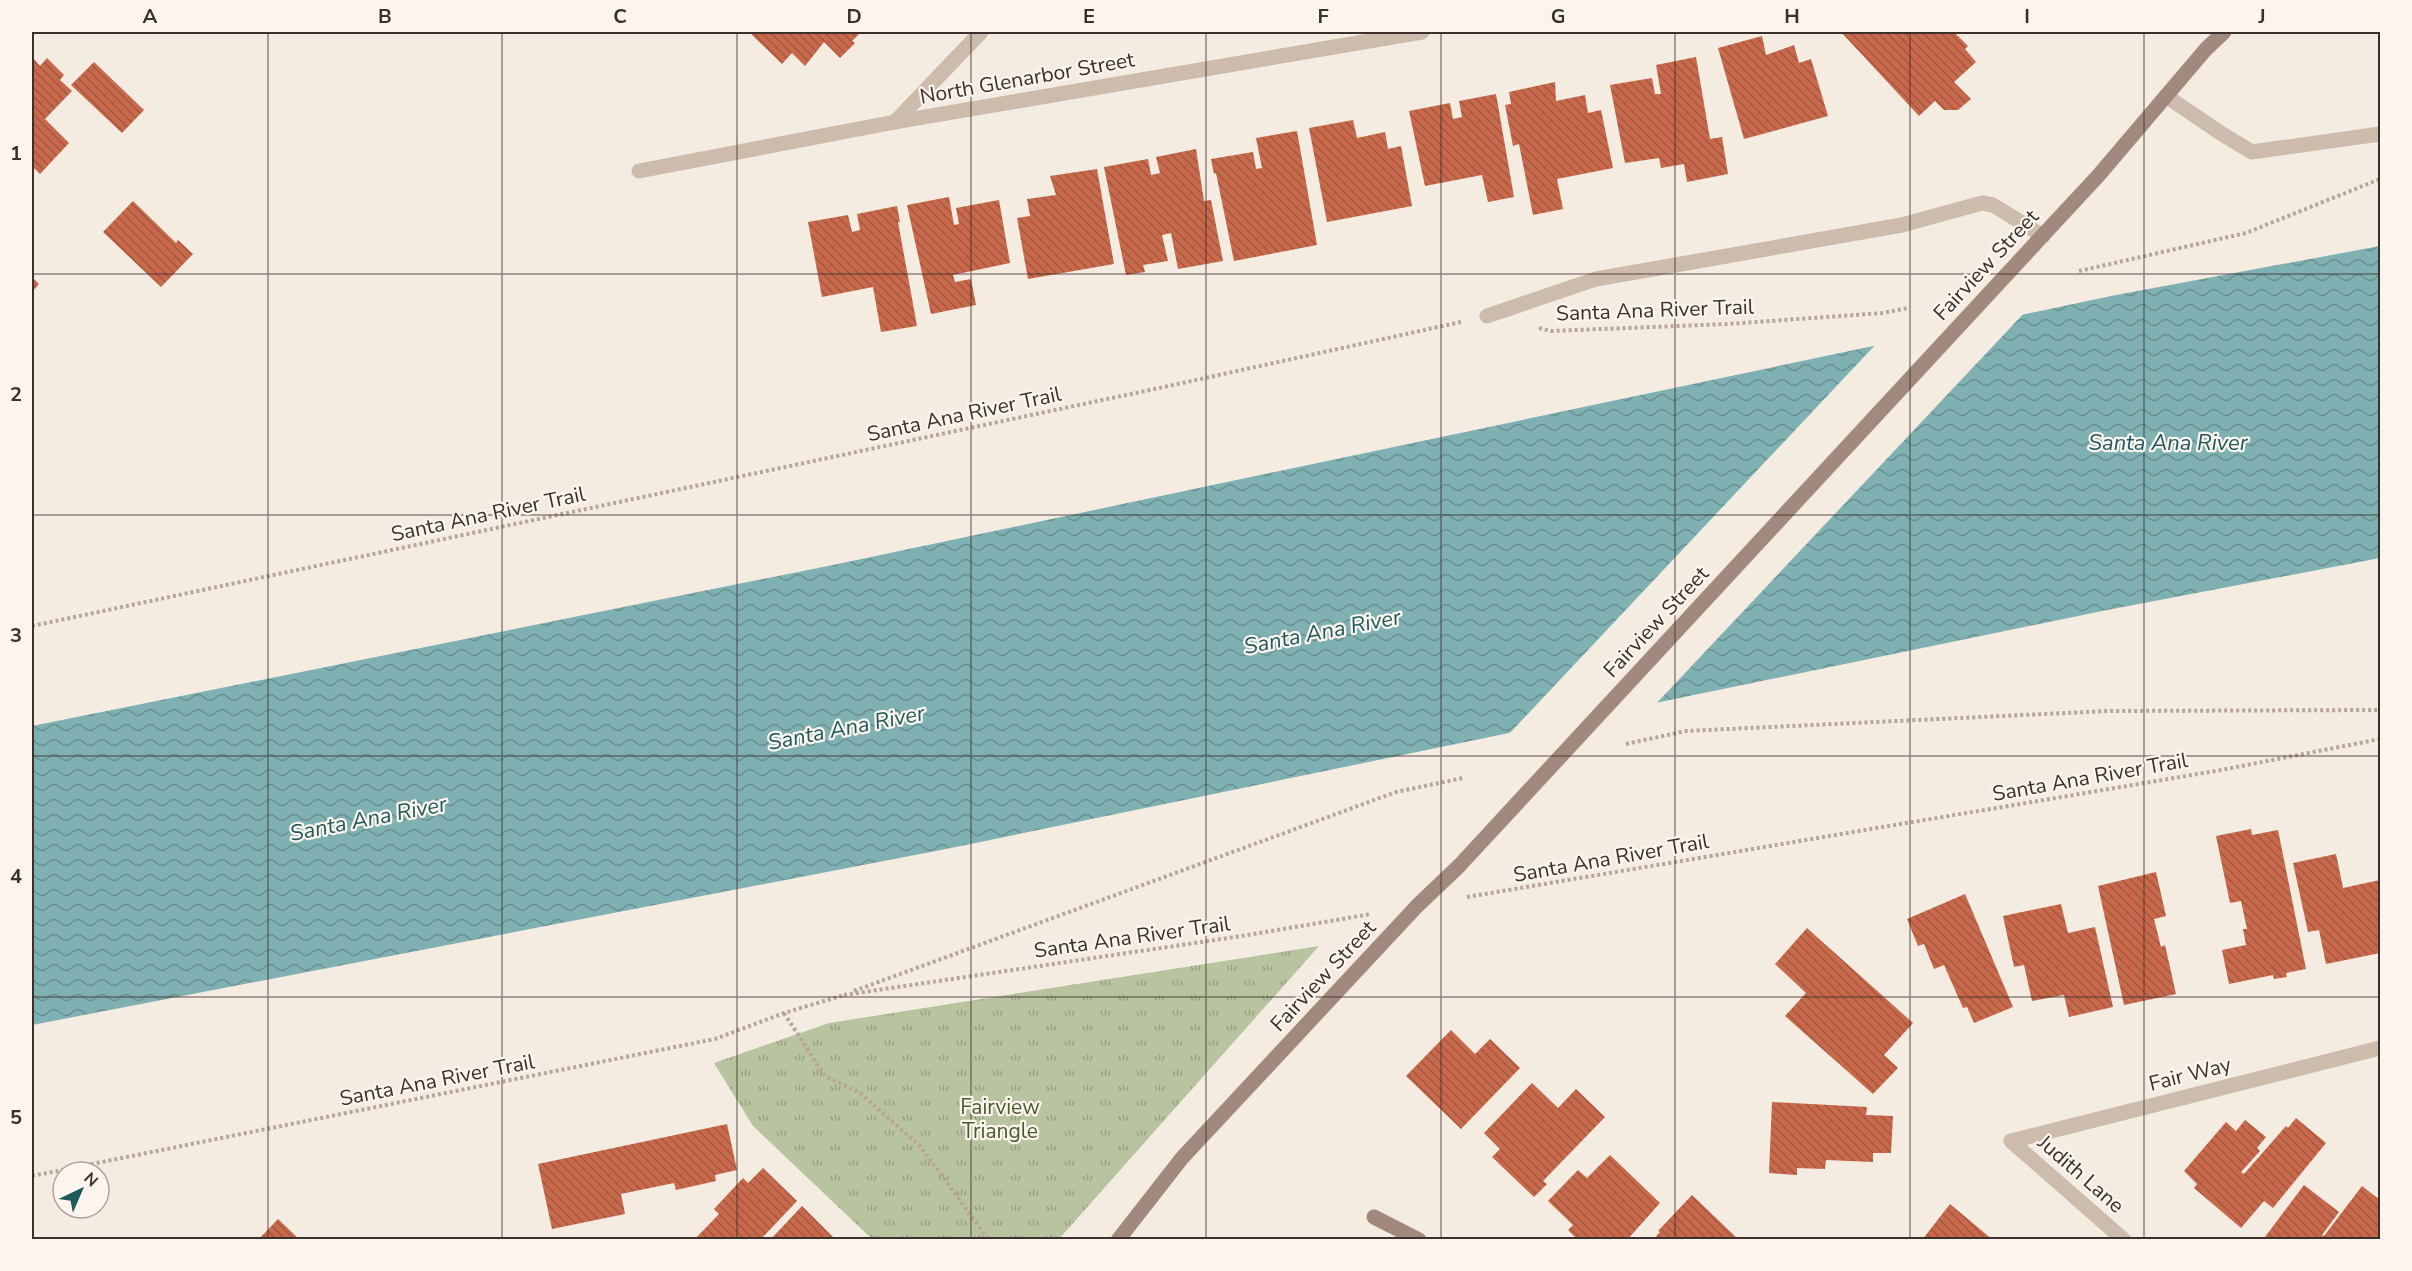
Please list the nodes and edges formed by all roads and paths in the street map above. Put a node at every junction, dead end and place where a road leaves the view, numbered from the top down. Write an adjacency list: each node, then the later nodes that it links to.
1 (981, 32): 5 (street)
2 (1422, 32): 5 (street, North Glenarbor Street)
3 (2224, 32): 4 (main road, Fairview Street)
4 (2166, 96): 6 (street); 9 (main road, Fairview Street)
5 (895, 122): 7 (street, North Glenarbor Street)
6 (2380, 134)
7 (639, 171)
8 (2380, 179): 10 (path)
9 (2038, 241): 12 (street); 20 (main road, Fairview Street, bridge)
10 (2079, 271)
11 (1908, 308): 13 (path, Santa Ana River Trail)
12 (1486, 316): 14 (path, Santa Ana River Trail)
13 (1530, 326)
14 (32, 626)
15 (2380, 710): 17 (path)
16 (2380, 739): 19 (path, Santa Ana River Trail)
17 (1626, 744)
18 (1463, 778): 21 (path, Santa Ana River Trail)
19 (1464, 898)
20 (1417, 906): 21 (path, Santa Ana River Trail); 28 (main road, Fairview Street)
21 (844, 995): 22 (path, Santa Ana River Trail)
22 (784, 1013): 25 (path, Santa Ana River Trail); 27 (path)
23 (2380, 1048): 24 (street, Fair Way)
24 (2010, 1141): 30 (street, Judith Lane)
25 (32, 1176)
26 (1374, 1216): 29 (main road)
27 (989, 1239)
28 (1118, 1239)
29 (1419, 1239)
30 (2124, 1239)

